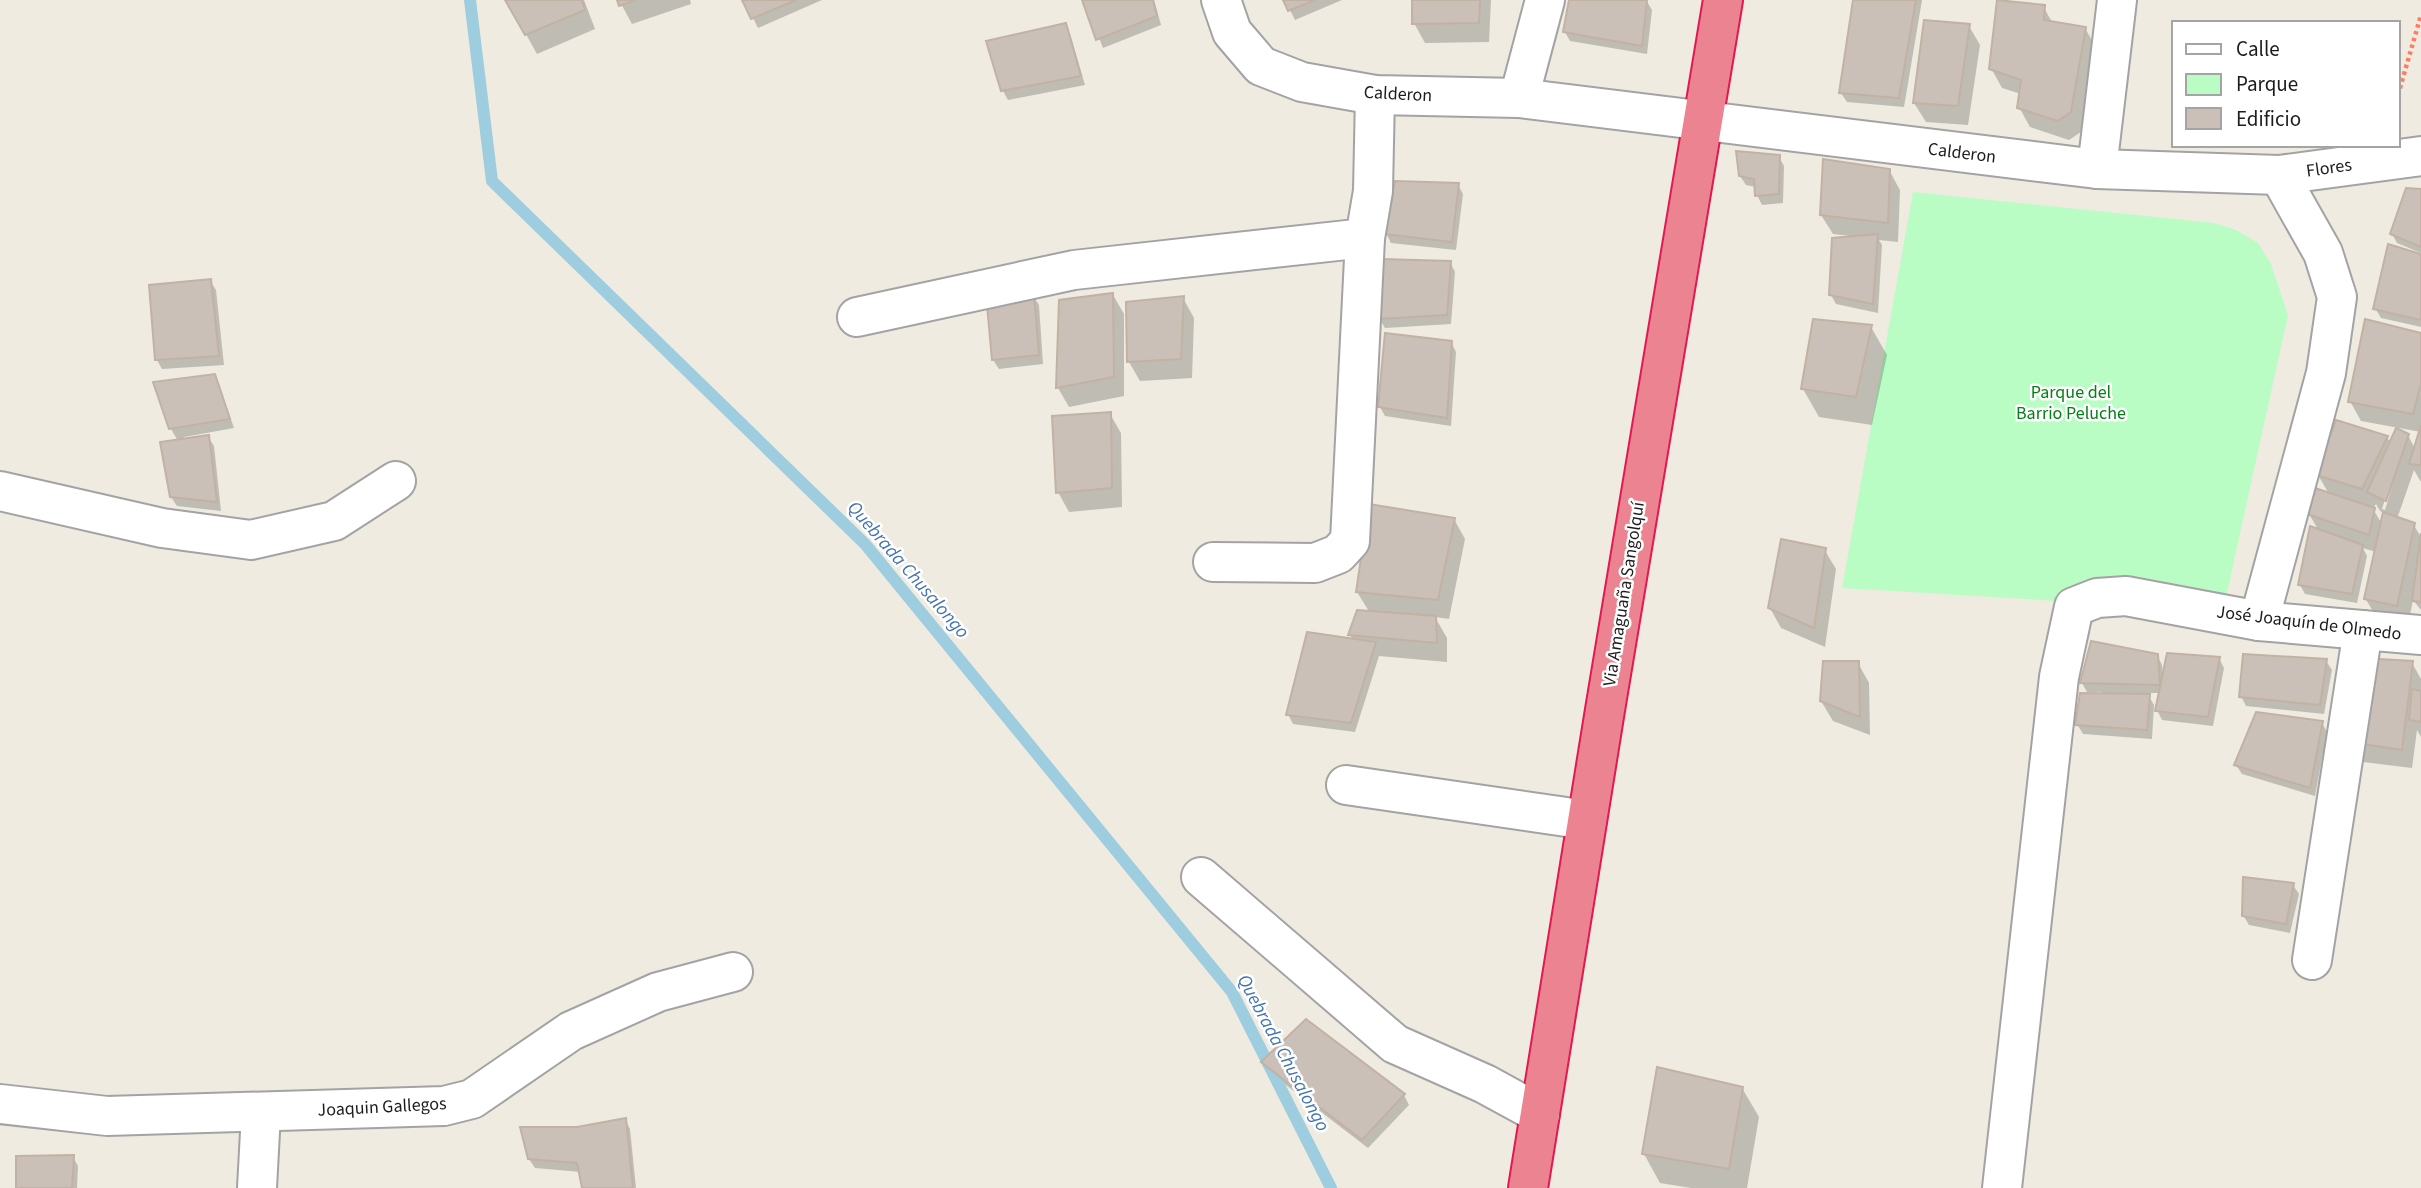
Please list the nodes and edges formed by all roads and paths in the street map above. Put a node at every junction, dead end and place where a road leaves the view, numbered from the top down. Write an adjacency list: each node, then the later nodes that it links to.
1 (1221, 0): 7 (street, Calderon)
2 (1545, 0): 8 (street)
3 (1723, 0): 9 (highway, Via Amaguaña Sangolquí)
4 (2117, 0): 11 (street)
5 (2421, 15): 6 (path)
6 (2400, 88)
7 (1375, 95): 8 (street, Calderon); 13 (street)
8 (1519, 98): 9 (street, Calderon)
9 (1702, 122): 11 (street, Calderon); 22 (highway, Via Amaguaña Sangolquí)
10 (2421, 156): 12 (street, Flores)
11 (2097, 169): 12 (street, Calderon)
12 (2278, 175): 18 (street)
13 (1365, 238): 14 (street); 17 (street)
14 (857, 317)
15 (396, 481): 16 (street)
16 (0, 491)
17 (1213, 562)
18 (2259, 621): 19 (street, José Joaquín de Olmedo); 31 (street, José Joaquín de Olmedo)
19 (2363, 630): 20 (street, José Joaquín de Olmedo); 24 (street)
20 (2421, 635)
21 (1346, 785): 22 (street)
22 (1587, 820): 28 (highway, Via Amaguaña Sangolquí)
23 (1201, 877): 28 (street)
24 (2312, 960)
25 (733, 972): 27 (street, Joaquin Gallegos)
26 (0, 1104): 27 (street, Joaquin Gallegos)
27 (261, 1113): 29 (street)
28 (1540, 1114): 30 (highway, Via Amaguaña Sangolquí)
29 (257, 1188)
30 (1528, 1188)
31 (2001, 1188)

